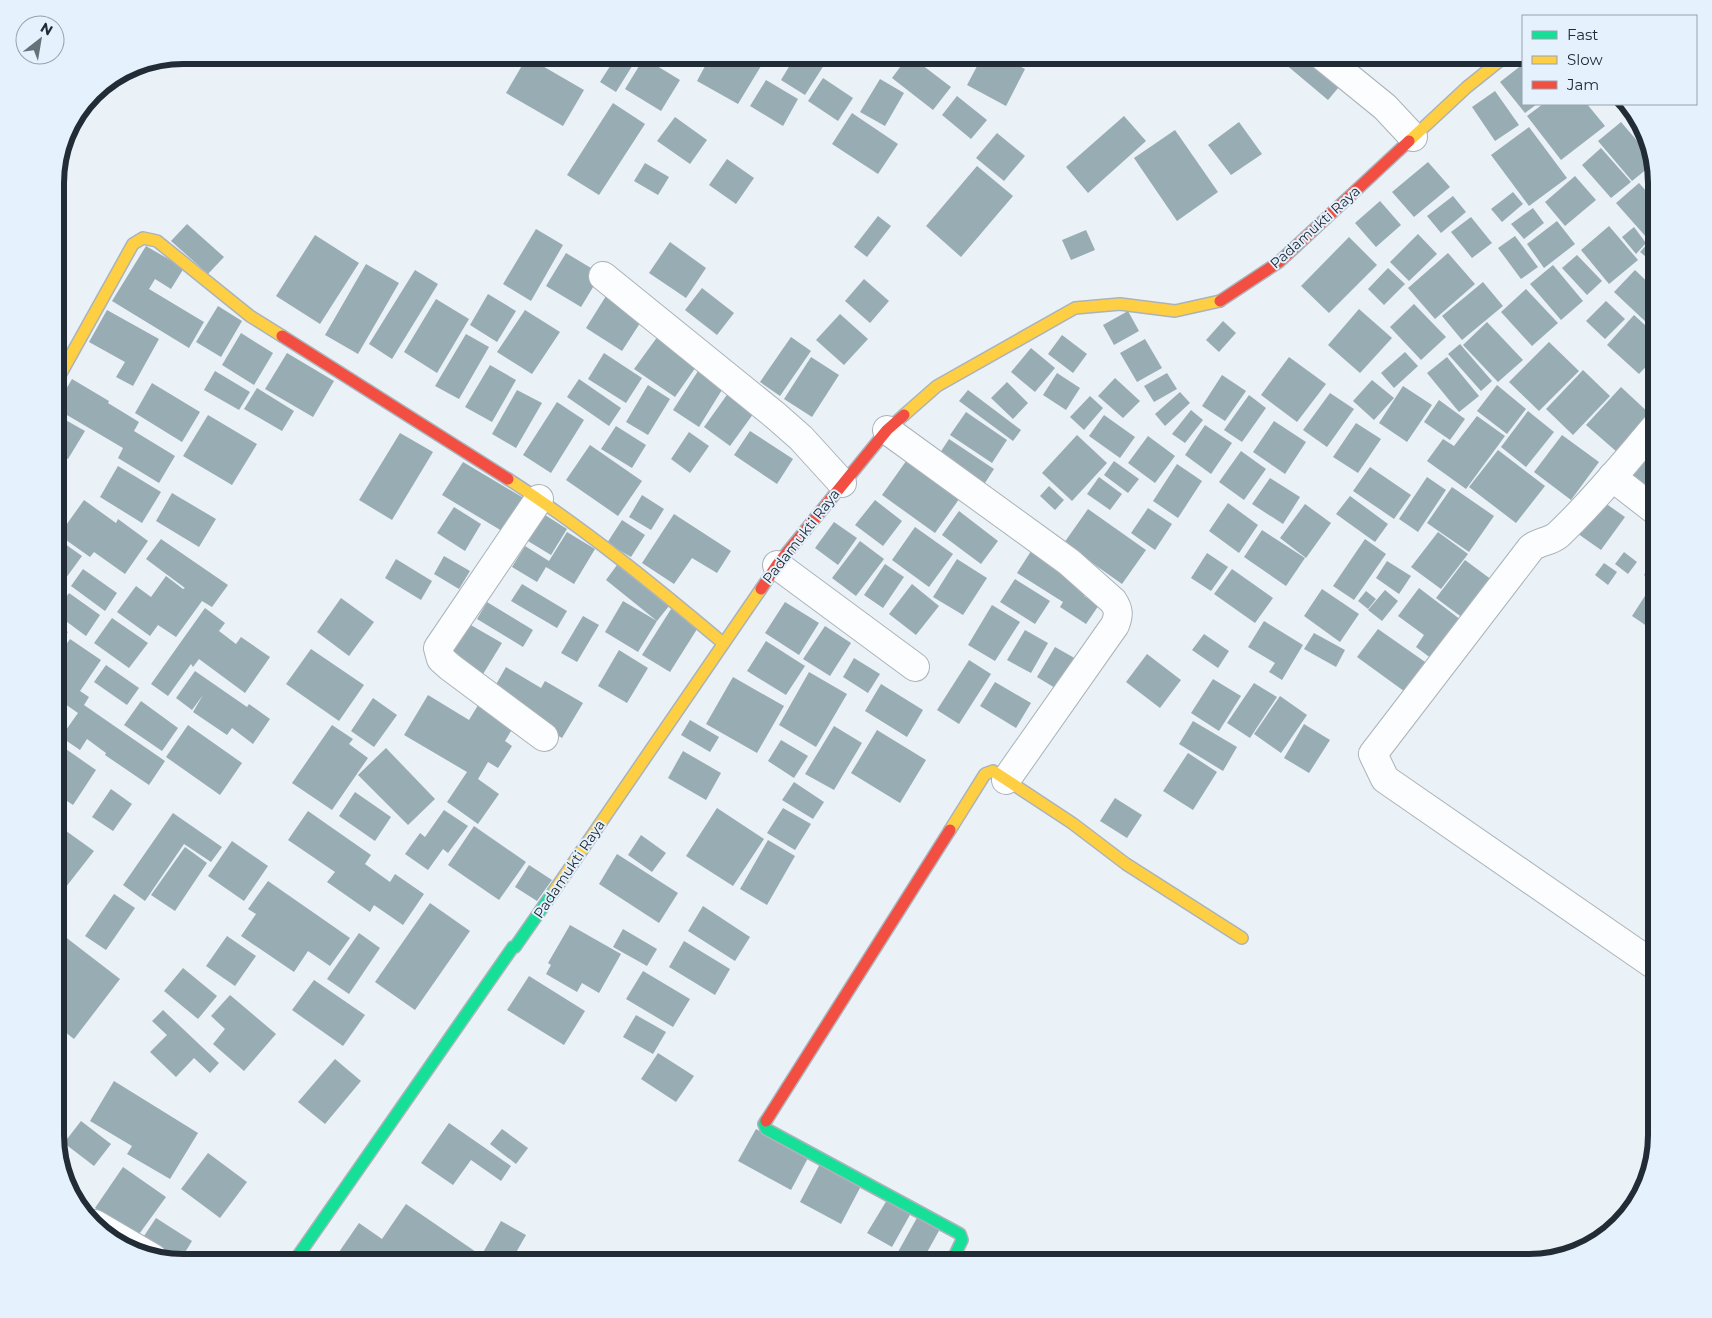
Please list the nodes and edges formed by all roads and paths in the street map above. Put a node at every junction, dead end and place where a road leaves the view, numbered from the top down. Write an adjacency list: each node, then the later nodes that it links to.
1 (1332, 64): 3 (street)
2 (1496, 64): 3 (street, Padamukti Raya)
3 (1400, 122): 6 (street, Padamukti Raya)
4 (603, 276): 9 (street)
5 (64, 367): 10 (street)
6 (887, 430): 9 (street, Padamukti Raya); 16 (street)
7 (1648, 435): 8 (street)
8 (1612, 477): 11 (street); 18 (street)
9 (842, 483): 12 (street, Padamukti Raya)
10 (539, 499): 13 (street); 15 (street)
11 (1648, 505)
12 (777, 565): 13 (street, Padamukti Raya); 14 (street)
13 (723, 643): 19 (street, Padamukti Raya)
14 (916, 668)
15 (544, 737)
16 (1006, 780): 17 (street); 20 (street)
17 (1242, 938)
18 (1648, 961)
19 (299, 1254)
20 (955, 1254)

